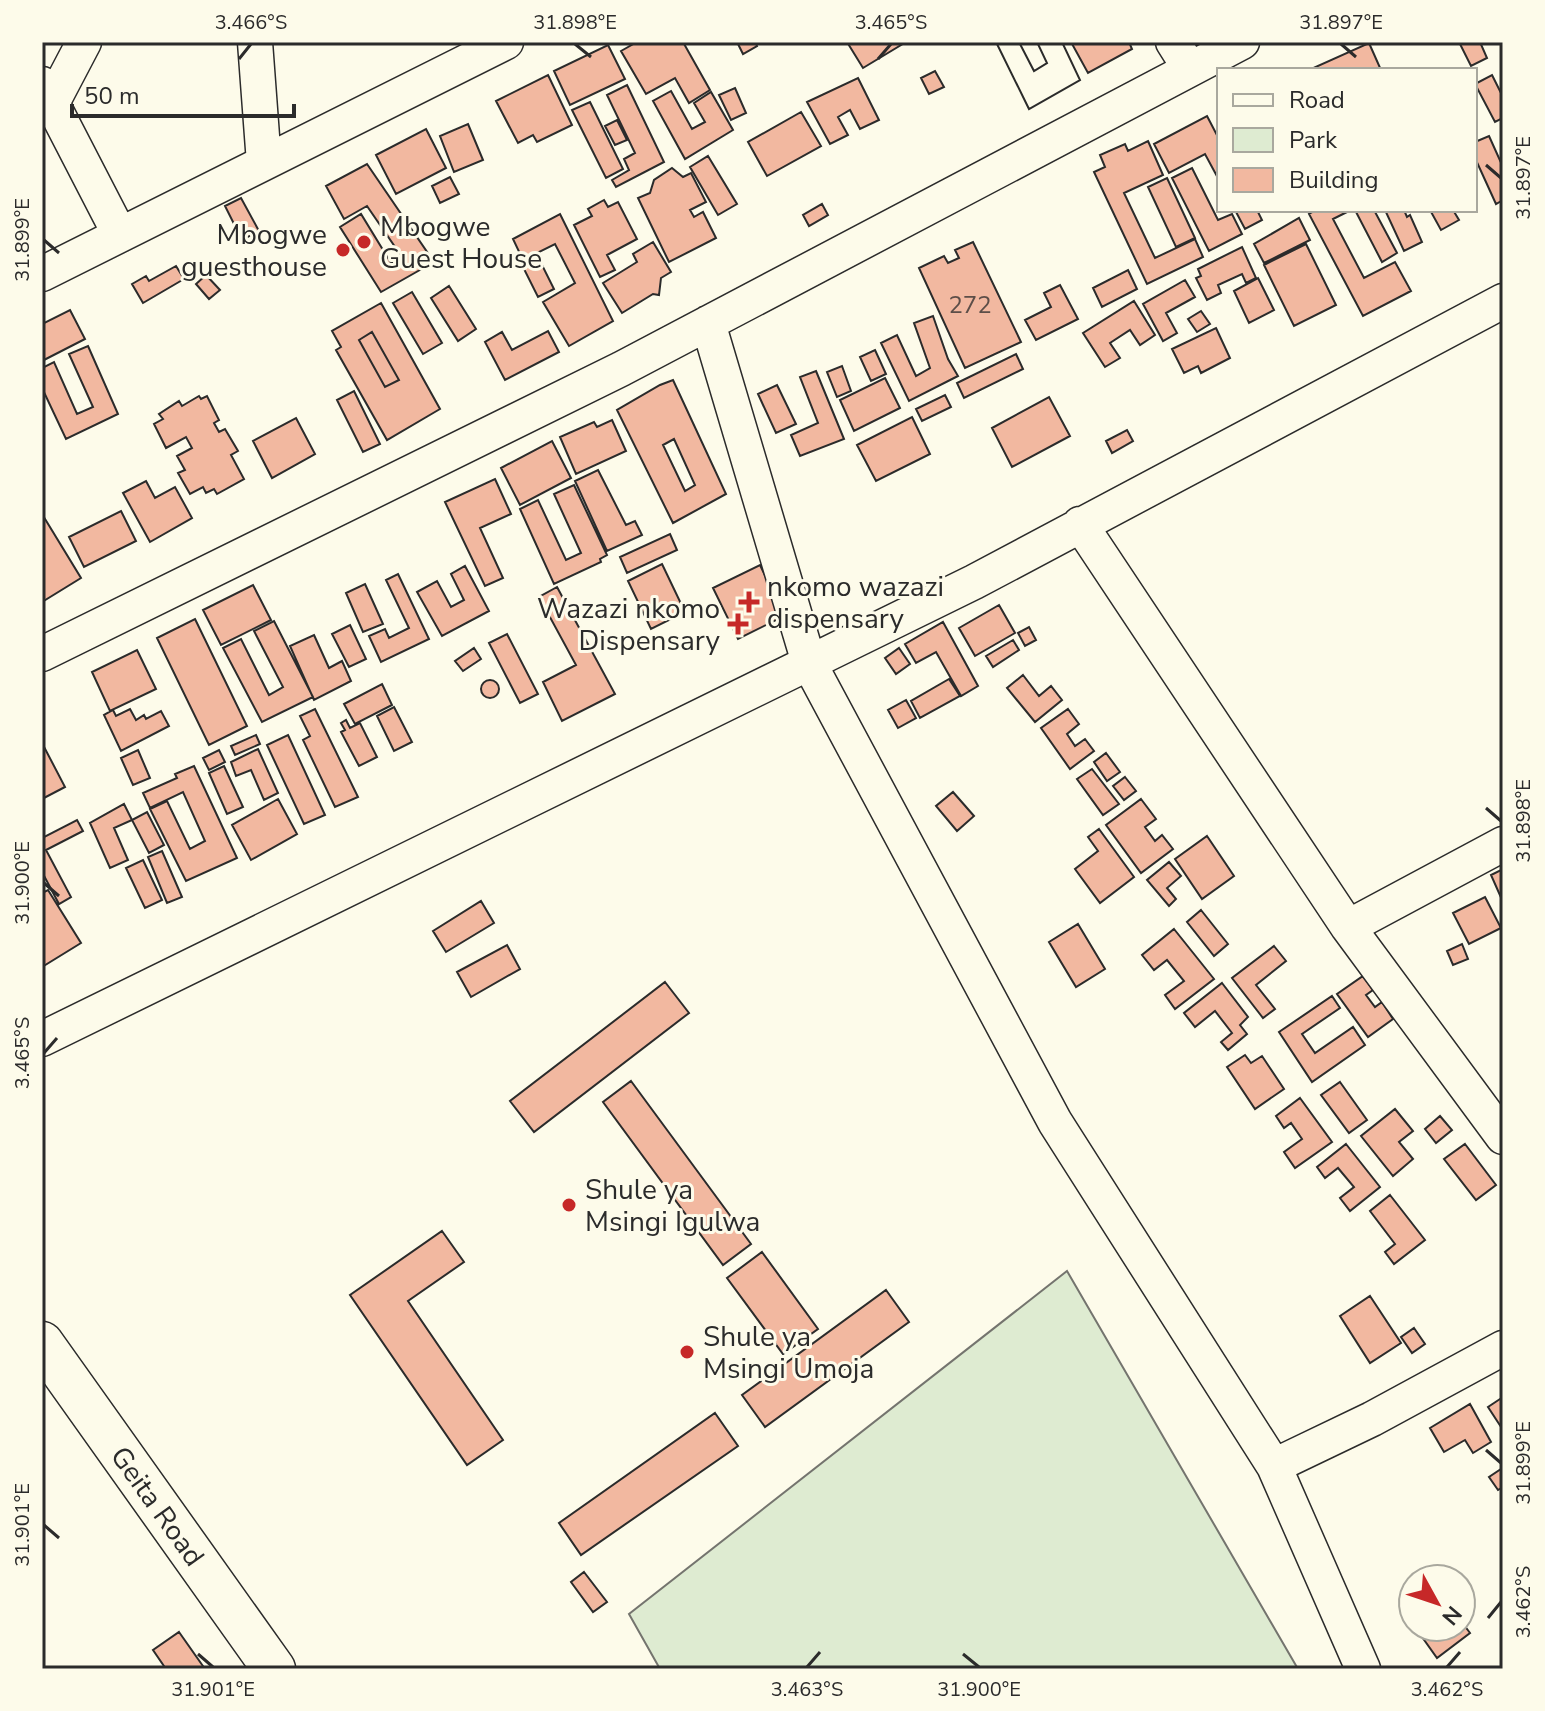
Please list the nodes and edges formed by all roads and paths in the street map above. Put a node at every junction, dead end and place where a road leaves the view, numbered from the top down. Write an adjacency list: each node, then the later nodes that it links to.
1 (84, 42): 6 (street)
2 (255, 42): 7 (street)
3 (506, 42): 7 (street)
4 (1242, 42): 5 (street)
5 (1182, 56): 11 (street)
6 (47, 94): 8 (street)
7 (264, 163): 8 (street)
8 (120, 235): 9 (street)
9 (42, 274)
10 (1503, 301): 12 (street)
11 (708, 323): 13 (street); 14 (street)
12 (1080, 524): 14 (street); 16 (street)
13 (42, 654)
14 (809, 663): 17 (street); 21 (street)
15 (1503, 844): 16 (street)
16 (1348, 927): 18 (street)
17 (42, 1039)
18 (1503, 1137)
19 (42, 1343): 22 (main road, Geita Road)
20 (1503, 1348): 21 (street)
21 (1274, 1466): 23 (street)
22 (274, 1669)
23 (1363, 1669)

